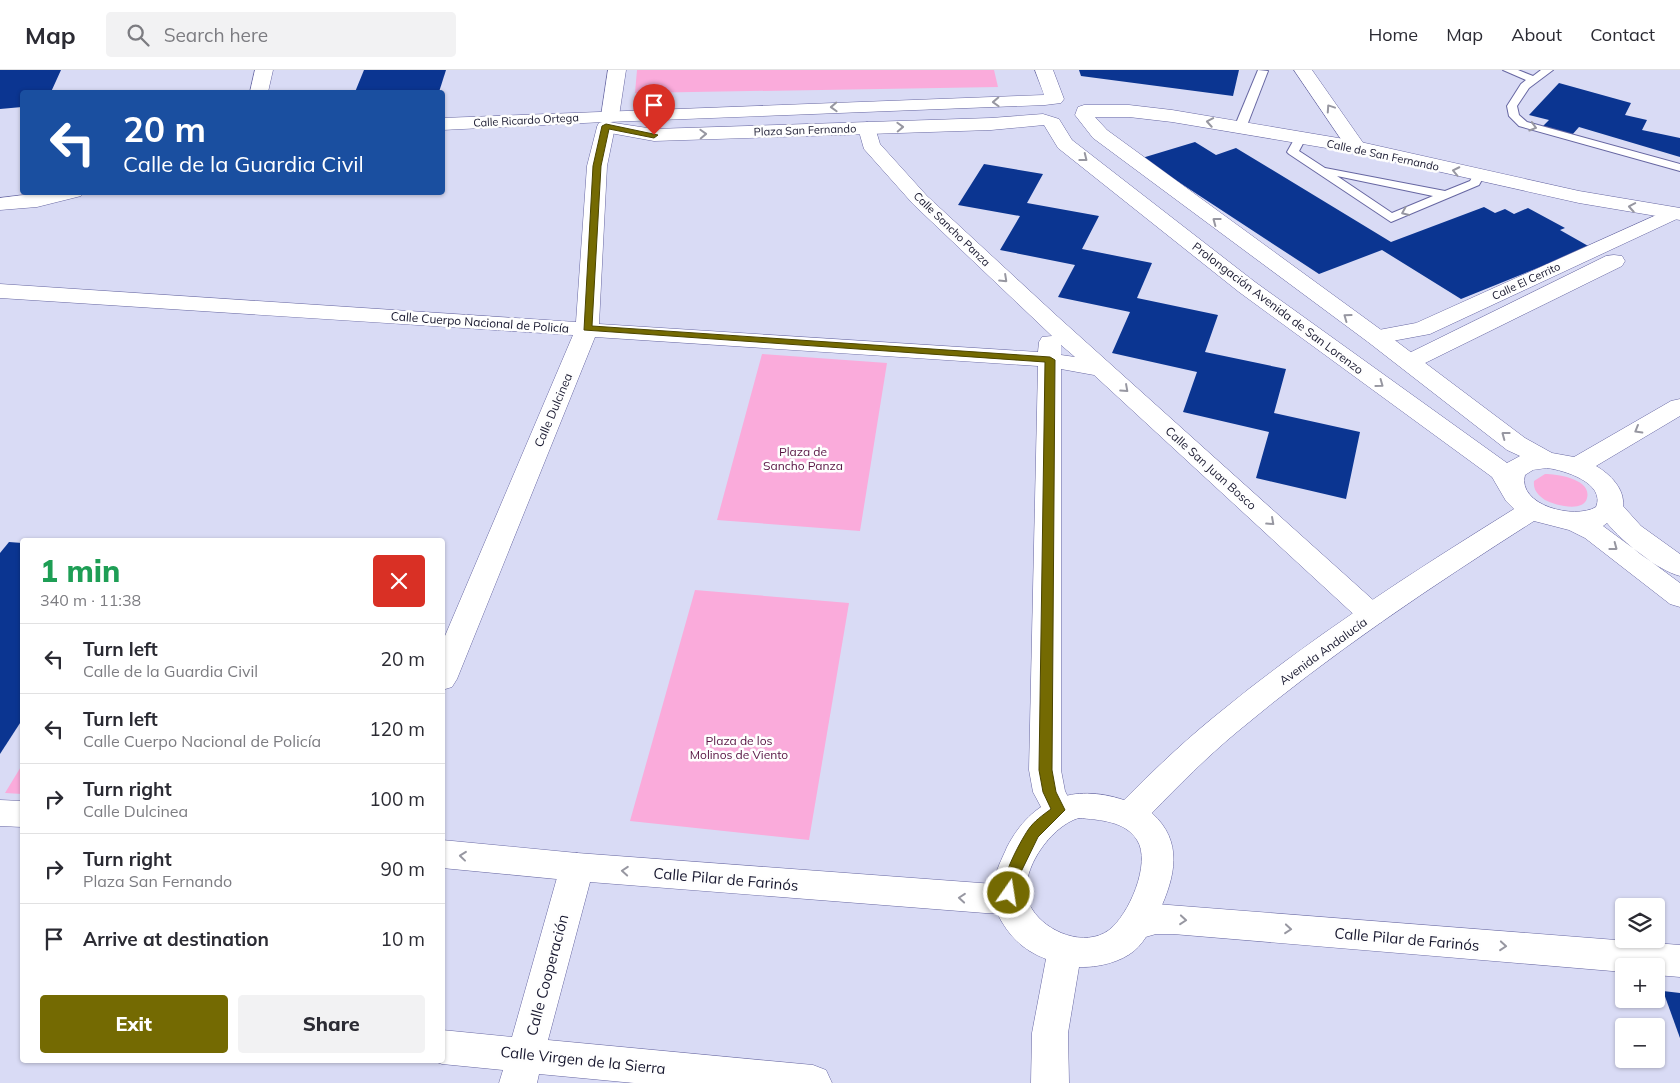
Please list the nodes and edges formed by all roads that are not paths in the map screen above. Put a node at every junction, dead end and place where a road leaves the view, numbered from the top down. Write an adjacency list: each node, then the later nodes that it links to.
1 (264, 70): 9 (street)
2 (616, 70): 13 (street, Calle Dulcinea)
3 (1044, 70): 10 (street)
4 (1303, 70): 19 (street, one-way to 4)
5 (1508, 70): 8 (lane)
6 (1548, 70): 8 (lane)
7 (1263, 71): 17 (lane)
8 (1533, 79): 20 (lane, one-way to 20)
9 (259, 90)
10 (1050, 100): 11 (street, Plaza San Fernando); 13 (street, Plaza San Fernando, one-way to 13); 14 (street)
11 (1084, 113): 14 (street, Plaza San Fernando); 17 (street, Calle de San Fernando, one-way to 11); 30 (street, one-way to 11)
12 (568, 119): 13 (street, Plaza San Fernando); 15 (street, Calle Ricardo Ortega)
13 (608, 121): 16 (street, Plaza San Fernando, one-way to 16); 29 (street, Calle Dulcinea)
14 (1047, 121): 16 (street, Plaza San Fernando, one-way to 14); 38 (street, Prolongación Avenida de San Lorenzo, one-way to 38)
15 (445, 124)
16 (867, 128): 28 (street, Calle Sancho Panza, one-way to 28)
17 (1240, 128): 18 (street, Calle de San Fernando)
18 (1300, 138): 19 (street, Calle de San Fernando); 21 (lane)
19 (1356, 147): 22 (street, Calle de San Fernando, one-way to 19)
20 (1680, 168)
21 (1319, 169): 24 (lane); 24 (lane, one-way to 21)
22 (1478, 176): 24 (lane); 26 (street, Calle de San Fernando, one-way to 22)
23 (62, 195): 25 (street)
24 (1446, 195)
25 (0, 204)
26 (1677, 219): 30 (street, Calle El Cerrito); 32 (street, Calle El Cerrito)
27 (0, 290): 29 (street, Calle Cuerpo Nacional de Policía)
28 (1049, 321): 31 (street); 33 (street, Calle San Juan Bosco)
29 (587, 328): 31 (street, Calle Cuerpo Nacional de Policía); 45 (street, Calle Dulcinea)
30 (1376, 337): 32 (street)
31 (1050, 360): 33 (street, Calle Cuerpo Nacional de Policía); 46 (street)
32 (1410, 362): 36 (street, one-way to 32)
33 (1102, 368): 44 (street, Calle San Juan Bosco, one-way to 44)
34 (1680, 406): 37 (street, one-way to 37)
35 (1680, 426): 37 (street)
36 (1547, 460): 37 (street); 38 (street)
37 (1587, 471): 39 (street)
38 (1511, 486): 40 (street, Prolongación Avenida de San Lorenzo)
39 (1610, 507): 41 (street); 42 (street)
40 (1533, 509): 41 (street); 44 (street, Avenida Andalucía)
41 (1573, 521): 43 (street, one-way to 43)
42 (1680, 567)
43 (1680, 596)
44 (1372, 615): 49 (street, Avenida Andalucía)
45 (445, 672)
46 (1059, 810): 49 (street); 52 (street)
47 (0, 813): 48 (street)
48 (20, 814)
49 (1130, 814): 53 (street)
50 (445, 854): 51 (street, Calle Pilar de Farinós, one-way to 50)
51 (577, 867): 52 (street, Calle Pilar de Farinós, one-way to 51); 57 (street, Calle Cooperación)
52 (1009, 893): 54 (street)
53 (1135, 925): 54 (street); 55 (street, Calle Pilar de Farinós, one-way to 55)
54 (1065, 950): 59 (street)
55 (1680, 961)
56 (445, 1048): 57 (street, Calle Virgen de la Sierra)
57 (522, 1069): 58 (street, Calle Virgen de la Sierra)
58 (813, 1083)
59 (1050, 1083)

